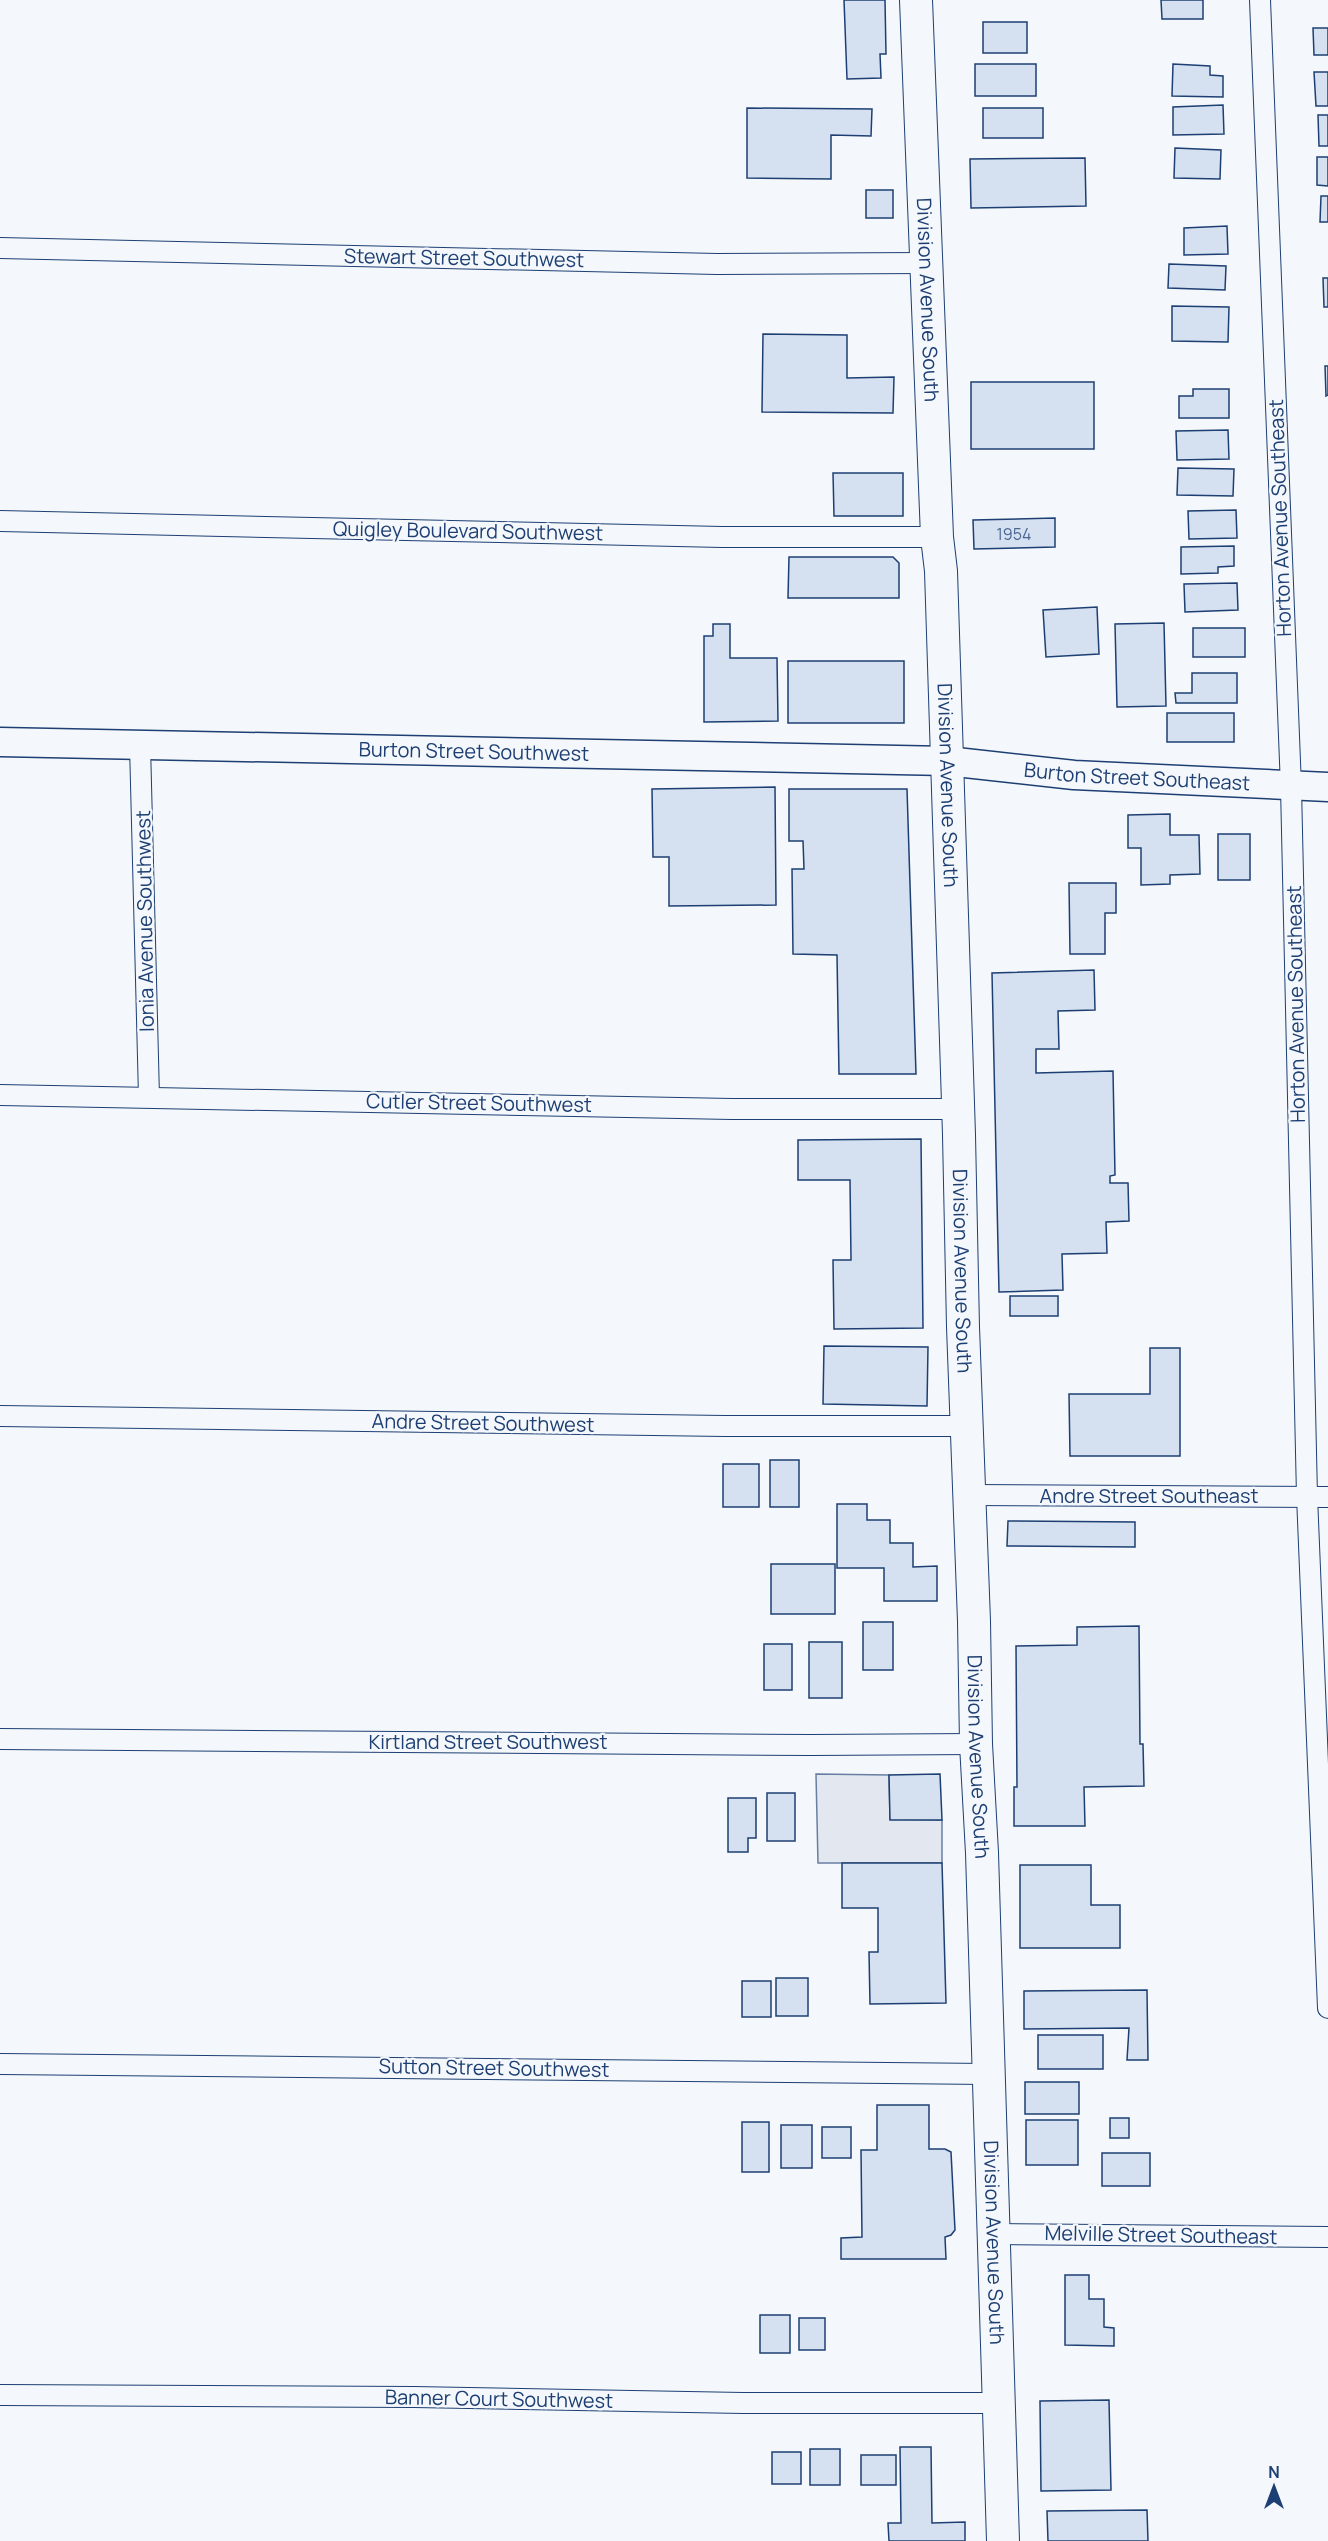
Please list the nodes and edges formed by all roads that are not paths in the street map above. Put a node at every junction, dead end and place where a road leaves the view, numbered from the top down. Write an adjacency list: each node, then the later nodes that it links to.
1 (916, 0): 4 (main road, Division Avenue South)
2 (1260, 0): 10 (street, Horton Avenue Southeast)
3 (0, 248): 4 (street, Stewart Street Southwest)
4 (927, 263): 6 (main road, Division Avenue South)
5 (0, 521): 6 (street, Quigley Boulevard Southwest)
6 (937, 537): 9 (main road, Division Avenue South)
7 (0, 742): 8 (main road, Burton Street Southwest)
8 (141, 745): 9 (main road, Burton Street Southwest); 13 (street, Ionia Avenue Southwest)
9 (947, 761): 10 (main road, Burton Street Southeast); 14 (main road, Division Avenue South)
10 (1291, 787): 11 (main road, Burton Street Southeast); 18 (street, Horton Avenue Southeast)
11 (1328, 787)
12 (0, 1095): 13 (street, Cutler Street Southwest)
13 (149, 1097): 14 (street, Cutler Street Southwest)
14 (958, 1109): 16 (main road, Division Avenue South)
15 (0, 1416): 16 (street, Andre Street Southwest)
16 (966, 1426): 17 (main road, Division Avenue South)
17 (969, 1495): 18 (street, Andre Street Southeast); 21 (main road, Division Avenue South)
18 (1307, 1496): 19 (street, Andre Street Southeast); 22 (street, Horton Avenue Southeast)
19 (1328, 1497)
20 (0, 1739): 21 (street, Kirtland Street Southwest)
21 (976, 1744): 24 (main road, Division Avenue South)
22 (1328, 2008)
23 (0, 2064): 24 (street, Sutton Street Southwest)
24 (988, 2074): 25 (main road, Division Avenue South)
25 (993, 2234): 26 (street, Melville Street Southeast); 28 (main road, Division Avenue South)
26 (1328, 2237)
27 (0, 2395): 28 (street, Banner Court Southwest)
28 (998, 2403): 29 (main road, Division Avenue South)
29 (1004, 2541)

